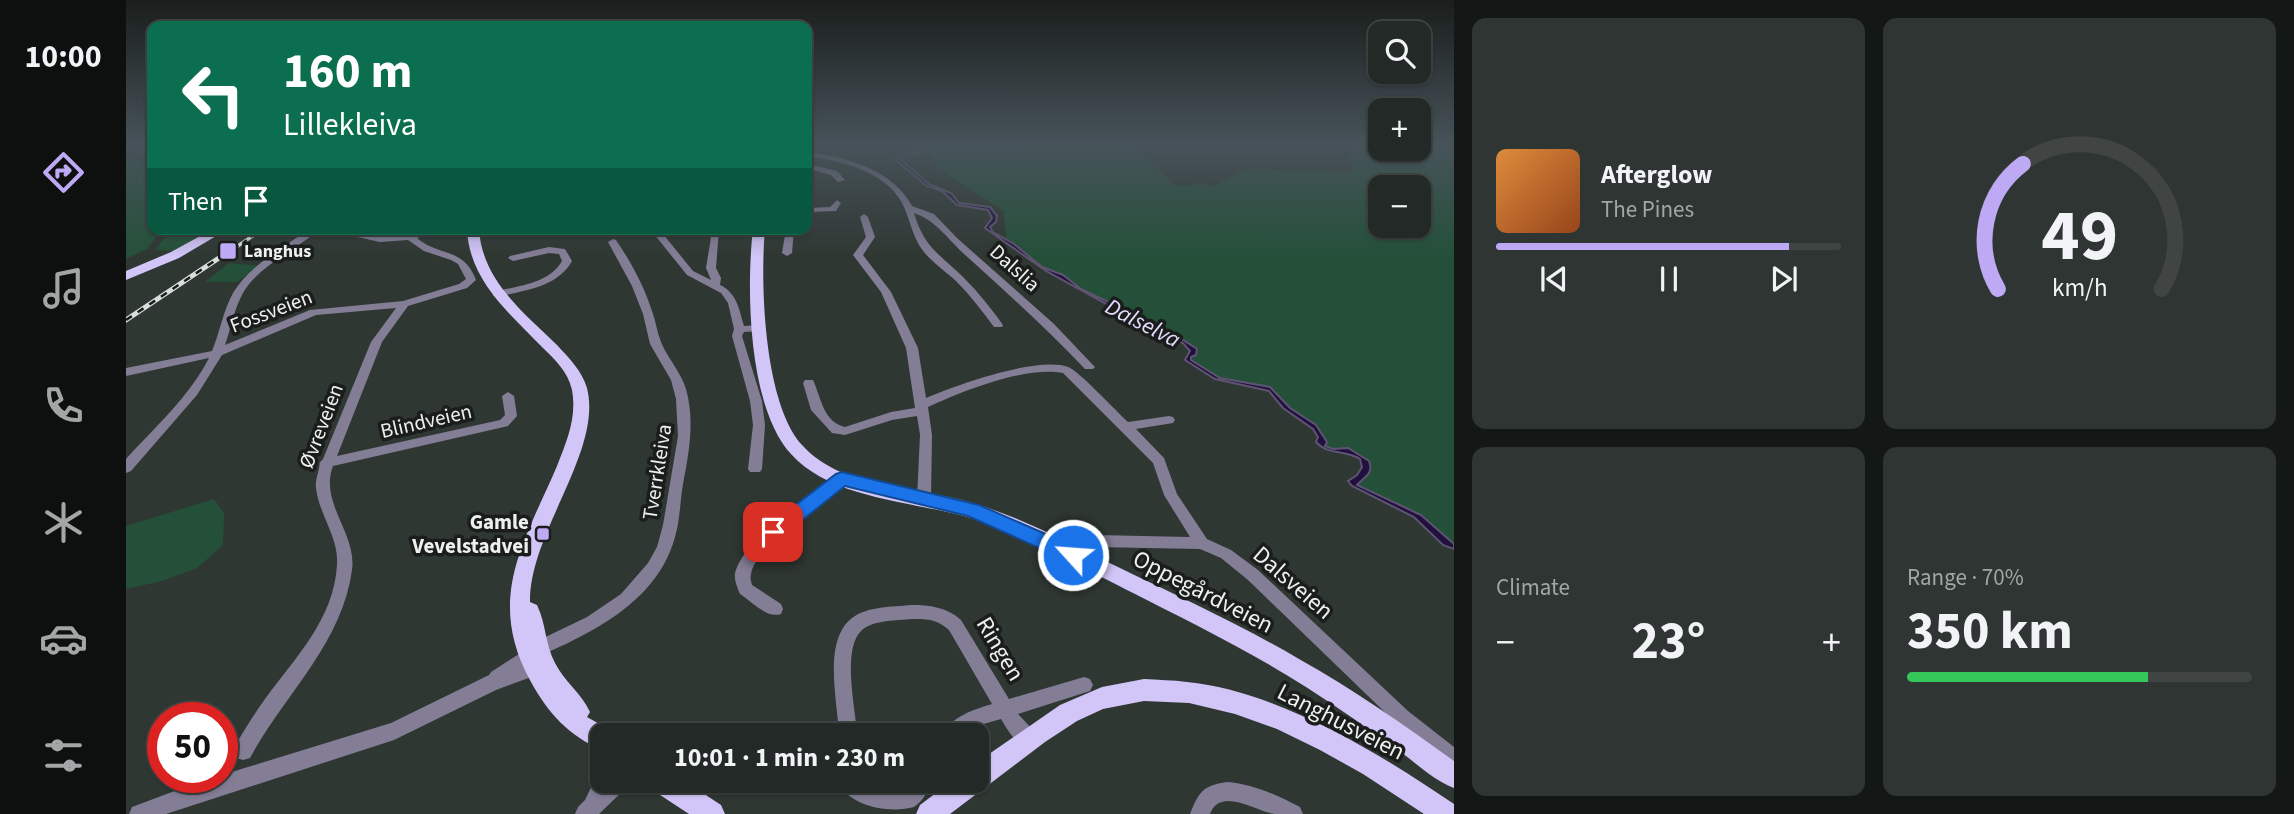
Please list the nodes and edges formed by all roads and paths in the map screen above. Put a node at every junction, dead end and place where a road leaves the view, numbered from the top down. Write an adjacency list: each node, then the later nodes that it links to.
1 (885, 181): 3 (street)
2 (837, 203): 4 (street)
3 (909, 208): 23 (street); 28 (street, Dalslia)
4 (812, 210)
5 (864, 217): 32 (street)
6 (211, 235): 19 (main road)
7 (307, 235): 26 (street)
8 (360, 235): 15 (street)
9 (423, 235): 15 (street)
10 (474, 235): 21 (main road)
11 (660, 235): 20 (street)
12 (715, 235): 20 (street)
13 (759, 235): 24 (main road, Oppegårdveien)
14 (789, 235): 17 (street)
15 (412, 239): 22 (street, Fossveien)
16 (613, 242): 43 (street, Tverrkleiva)
17 (787, 253)
18 (513, 258): 21 (street)
19 (126, 276)
20 (715, 285): 25 (street)
21 (497, 294): 43 (main road)
22 (404, 304): 26 (street, Fossveien); 35 (street, Øvreveien)
23 (998, 325)
24 (759, 328): 25 (street); 38 (main road, Oppegårdveien)
25 (739, 329): 37 (street)
26 (218, 352): 29 (street, Fossveien); 36 (street)
27 (1057, 366): 32 (street); 34 (street, Dalsveien)
28 (1089, 367)
29 (126, 372)
30 (809, 383): 32 (street)
31 (508, 396): 35 (street, Blindveien)
32 (921, 409): 39 (street)
33 (1170, 420): 34 (street)
34 (1124, 427): 40 (street, Dalsveien)
35 (326, 463): 51 (street, Øvreveien)
36 (126, 468)
37 (755, 469)
38 (842, 478): 39 (main road, Oppegårdveien); 42 (street)
39 (924, 498): 41 (main road, Oppegårdveien)
40 (1202, 543): 41 (street); 52 (street, Dalsveien)
41 (1073, 555): 54 (main road, Oppegårdveien)
42 (775, 609)
43 (534, 657): 44 (street); 49 (main road)
44 (491, 683): 63 (street)
45 (1084, 685): 46 (street)
46 (1005, 708): 47 (street, Ringen); 48 (street, Ringen); 50 (street, Ringen)
47 (847, 723)
48 (968, 723)
49 (590, 726)
50 (1029, 740): 53 (main road, Langhusveien); 67 (main road, Langhusveien)
51 (243, 751)
52 (1454, 759)
53 (989, 770)
54 (1454, 776)
55 (598, 793): 61 (street)
56 (606, 793): 61 (street)
57 (680, 793): 64 (main road)
58 (859, 793): 59 (street)
59 (914, 793)
60 (961, 793): 62 (main road, Langhusveien)
61 (589, 809)
62 (943, 810)
63 (139, 814)
64 (712, 814)
65 (1200, 814): 66 (street)
66 (1293, 814)
67 (1446, 814)

